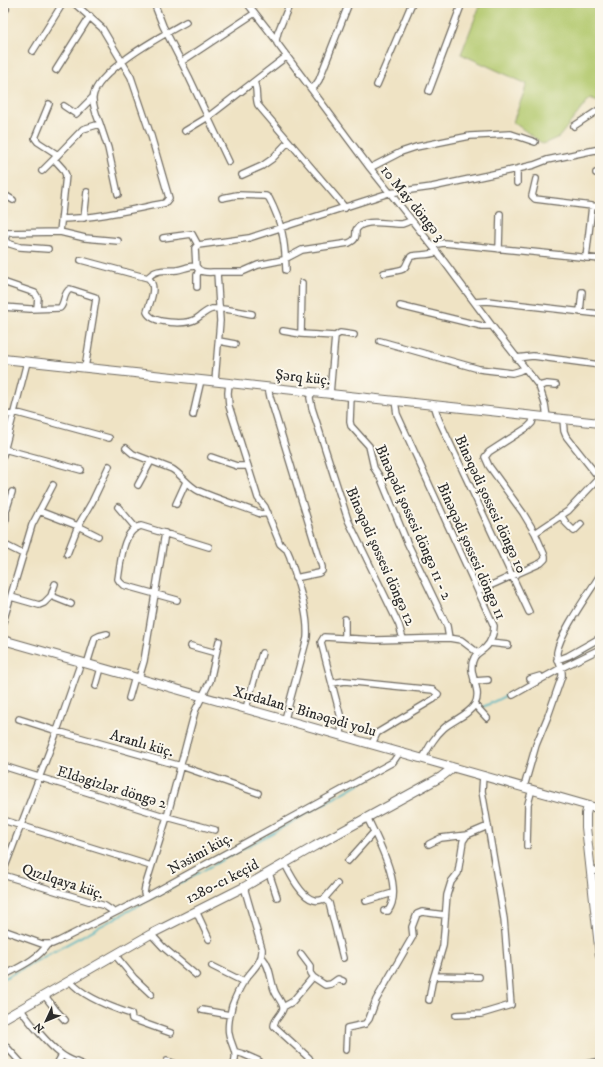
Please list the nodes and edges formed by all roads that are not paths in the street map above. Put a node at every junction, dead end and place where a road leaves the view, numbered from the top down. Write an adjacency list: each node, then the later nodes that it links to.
1 (63, 3): 14 (street)
2 (74, 3): 10 (street)
3 (154, 3): 12 (street)
4 (247, 3): 9 (street, 10 May döngə 3)
5 (290, 3): 13 (street)
6 (349, 3): 21 (street)
7 (412, 3): 20 (street)
8 (462, 3): 22 (street)
9 (255, 14): 13 (street, 10 May döngə 3); 17 (street)
10 (90, 16): 16 (street); 18 (street)
11 (186, 22): 12 (street)
12 (166, 33): 16 (street); 17 (street)
13 (276, 40): 15 (street, 10 May döngə 3)
14 (32, 51)
15 (287, 56): 19 (street); 21 (street, 10 May döngə 3)
16 (123, 61): 23 (street); 52 (street)
17 (181, 62): 27 (street)
18 (56, 70)
19 (254, 82): 27 (street); 31 (street)
20 (377, 85)
21 (311, 89): 36 (street, 10 May döngə 3)
22 (429, 91)
23 (93, 96): 25 (street); 28 (street)
24 (49, 104): 34 (street)
25 (64, 106)
26 (600, 109): 29 (street)
27 (208, 117): 30 (street); 35 (street)
28 (100, 124): 34 (street); 45 (street)
29 (574, 126)
30 (185, 131)
31 (288, 142): 39 (street); 50 (street)
32 (535, 142): 36 (street)
33 (600, 149): 37 (street)
34 (56, 157): 38 (street); 53 (street)
35 (229, 162)
36 (370, 168): 43 (street, 10 May döngə 3)
37 (517, 169): 41 (street); 43 (street)
38 (42, 171)
39 (242, 175)
40 (536, 179): 48 (street)
41 (517, 183)
42 (87, 192): 52 (street)
43 (389, 193): 50 (street); 54 (street, 10 May döngə 3)
44 (3, 194): 47 (street)
45 (118, 194)
46 (222, 198): 55 (street)
47 (13, 200)
48 (592, 206): 49 (street); 66 (street)
49 (600, 207)
50 (345, 208): 55 (street)
51 (500, 214): 63 (street)
52 (84, 218): 53 (street)
53 (62, 219): 56 (street)
54 (411, 220): 61 (street, 10 May döngə 3); 65 (street)
55 (282, 228): 60 (street); 65 (street)
56 (60, 232): 57 (street); 59 (street)
57 (5, 233): 62 (street)
58 (163, 238): 60 (street)
59 (118, 241)
60 (198, 245): 69 (street)
61 (433, 246): 63 (street); 64 (street, 10 May döngə 3)
62 (48, 249)
63 (499, 249): 66 (street)
64 (437, 252): 72 (street); 78 (street, 10 May döngə 3)
65 (286, 258): 70 (street); 71 (street)
66 (586, 258): 67 (street)
67 (600, 259)
68 (81, 260): 73 (street)
69 (197, 268): 71 (street); 73 (street); 76 (street)
70 (286, 270)
71 (217, 272): 82 (street)
72 (384, 273)
73 (148, 278): 82 (street)
74 (3, 282): 81 (street)
75 (302, 283): 88 (street)
76 (197, 287)
77 (582, 292): 83 (street)
78 (475, 302): 83 (street); 86 (street, 10 May döngə 3)
79 (400, 306): 86 (street)
80 (3, 307): 81 (street)
81 (37, 308): 98 (street)
82 (219, 309): 84 (street); 91 (street)
83 (580, 312): 85 (street)
84 (252, 314)
85 (600, 314)
86 (492, 326): 94 (street, 10 May döngə 3)
87 (283, 331): 88 (street)
88 (301, 334): 90 (street)
89 (354, 334): 90 (street)
90 (335, 336): 107 (street)
91 (219, 341): 93 (street); 101 (street)
92 (380, 341): 99 (street)
93 (235, 344)
94 (516, 358): 97 (street); 99 (street, 10 May döngə 3)
95 (3, 359): 96 (street, Şərq küç.)
96 (27, 362): 98 (street, Şərq küç.); 111 (street)
97 (600, 365)
98 (85, 368): 100 (street, Şərq küç.)
99 (525, 368): 104 (street, 10 May döngə 3)
100 (201, 380): 101 (street, Şərq küç.); 113 (street)
101 (215, 381): 102 (street, Şərq küç.)
102 (229, 382): 105 (street, Şərq küç.); 124 (street)
103 (556, 385): 104 (street)
104 (539, 386): 115 (street, 10 May döngə 3)
105 (268, 387): 106 (street, Şərq küç.); 149 (street)
106 (311, 392): 107 (street, Şərq küç.); 165 (street, Binəqədi şossesi döngə 12)
107 (330, 394): 108 (street, Şərq küç.)
108 (351, 396): 109 (street, Şərq küç.); 163 (street, Binəqədi şossesi döngə 11 - 2)
109 (395, 401): 110 (street, Şərq küç.); 151 (street, Binəqədi şossesi döngə 11)
110 (434, 404): 114 (street, Şərq küç.); 148 (street, Binəqədi şossesi döngə 10)
111 (14, 413): 112 (street); 118 (street); 120 (street)
112 (3, 414)
113 (193, 415)
114 (534, 416): 115 (street, Şərq küç.); 141 (street)
115 (547, 417): 116 (street, Şərq küç.)
116 (563, 419): 117 (street, Şərq küç.); 126 (street)
117 (600, 423)
118 (109, 438)
119 (126, 448): 122 (street)
120 (4, 452): 125 (street)
121 (211, 457): 124 (street)
122 (151, 461): 127 (street); 129 (street)
123 (108, 466): 138 (street)
124 (248, 466): 134 (street)
125 (81, 470)
126 (599, 478): 135 (street)
127 (186, 482): 131 (street); 134 (street)
128 (53, 485): 133 (street)
129 (138, 485)
130 (12, 492): 137 (street)
131 (176, 504)
132 (118, 506): 139 (street)
133 (39, 511): 138 (street); 145 (street)
134 (268, 513): 149 (street)
135 (560, 515): 136 (street); 141 (street)
136 (581, 524)
137 (3, 526)
138 (78, 526): 142 (street); 146 (street)
139 (135, 527): 140 (street); 152 (street)
140 (165, 533): 144 (street); 152 (street)
141 (535, 533): 148 (street)
142 (98, 536)
143 (3, 544): 145 (street)
144 (209, 547)
145 (23, 554): 154 (street)
146 (68, 554)
147 (600, 575): 176 (street)
148 (512, 576): 151 (street); 158 (street, Binəqədi şossesi döngə 10)
149 (295, 578): 191 (street)
150 (56, 584): 153 (street)
151 (478, 591): 168 (street, Binəqədi şossesi döngə 11)
152 (155, 594): 155 (street); 178 (street)
153 (51, 596): 154 (street); 156 (street)
154 (11, 597): 157 (street)
155 (177, 600)
156 (71, 604)
157 (5, 609): 160 (street)
158 (529, 612)
159 (345, 619): 162 (street)
160 (3, 622)
161 (107, 634): 175 (street)
162 (345, 638): 165 (street); 182 (street)
163 (449, 638): 165 (street); 174 (street)
164 (600, 638): 176 (street)
165 (404, 639)
166 (3, 640): 175 (street, Xırdalan - Binəqədi yolu)
167 (219, 641): 172 (street)
168 (490, 643): 169 (street); 174 (street, Binəqədi şossesi döngə 11)
169 (508, 645)
170 (191, 646): 172 (street)
171 (600, 649): 176 (street)
172 (216, 653): 185 (street)
173 (262, 653): 188 (street)
174 (478, 653): 181 (street)
175 (84, 663): 177 (street, Xırdalan - Binəqədi yolu); 192 (street)
176 (559, 664): 179 (street); 184 (street); 202 (street)
177 (102, 668): 178 (street, Xırdalan - Binəqədi yolu); 183 (street)
178 (137, 678): 185 (street, Xırdalan - Binəqədi yolu); 186 (street)
179 (530, 679)
180 (488, 680): 181 (street)
181 (474, 681): 187 (street)
182 (332, 682): 193 (street); 194 (street)
183 (96, 686)
184 (513, 695)
185 (203, 696): 188 (street, Xırdalan - Binəqədi yolu); 198 (street)
186 (129, 698)
187 (475, 705): 189 (street); 196 (street)
188 (246, 708): 191 (street, Xırdalan - Binəqədi yolu)
189 (487, 718)
190 (19, 719): 192 (street, Aranlı küç.)
191 (285, 719): 193 (street, Xırdalan - Binəqədi yolu)
192 (57, 731): 198 (street, Aranlı küç.); 201 (street)
193 (341, 735): 194 (street, Xırdalan - Binəqədi yolu)
194 (372, 744): 195 (street, Xırdalan - Binəqədi yolu)
195 (400, 752): 196 (street, Xırdalan - Binəqədi yolu); 225 (street, Nəsimi küç.)
196 (423, 758): 199 (street, Xırdalan - Binəqədi yolu)
197 (3, 766): 201 (street, Eldəgizlər döngə 2)
198 (180, 766): 203 (street, Aranlı küç.); 206 (street)
199 (452, 767): 200 (street, Xırdalan - Binəqədi yolu); 207 (street, 1280-cı keçid)
200 (483, 775): 202 (street, Xırdalan - Binəqədi yolu); 210 (street)
201 (39, 777): 206 (street, Eldəgizlər döngə 2); 209 (street)
202 (528, 788): 204 (street, Xırdalan - Binəqədi yolu); 215 (street)
203 (258, 793)
204 (588, 806): 205 (street, Xırdalan - Binəqədi yolu); 219 (street)
205 (600, 809)
206 (167, 816): 211 (street, Eldəgizlər döngə 2); 218 (street)
207 (367, 817): 212 (street); 217 (street, 1280-cı keçid)
208 (3, 820): 209 (street)
209 (21, 826): 218 (street); 221 (street)
210 (488, 826): 213 (street); 258 (street)
211 (215, 830)
212 (374, 832): 216 (street); 224 (street)
213 (467, 835): 214 (street); 232 (street)
214 (429, 844)
215 (527, 846)
216 (348, 861)
217 (285, 864): 220 (street, 1280-cı keçid); 227 (street)
218 (151, 866): 225 (street)
219 (596, 870): 239 (street)
220 (269, 873): 223 (street, 1280-cı keçid); 226 (street)
221 (3, 874): 231 (street, Qızılqaya küç.)
222 (337, 884): 227 (street)
223 (244, 887): 229 (street, 1280-cı keçid); 240 (street)
224 (393, 893): 228 (street); 230 (street)
225 (146, 897): 231 (street, Nəsimi küç.)
226 (277, 897)
227 (324, 899): 241 (street)
228 (366, 901)
229 (196, 911): 234 (street, 1280-cı keçid); 235 (street)
230 (384, 911)
231 (114, 913): 236 (street, Nəsimi küç.)
232 (445, 914): 245 (street); 263 (street)
233 (3, 930): 236 (street)
234 (151, 934): 238 (street, 1280-cı keçid); 243 (street)
235 (209, 939)
236 (47, 945): 244 (street)
237 (301, 954): 246 (street)
238 (115, 955): 248 (street, 1280-cı keçid); 251 (street)
239 (600, 956)
240 (262, 957): 250 (street); 254 (street)
241 (344, 958)
242 (212, 966): 250 (street)
243 (196, 975)
244 (3, 976)
245 (434, 976): 247 (street); 253 (street)
246 (313, 977): 249 (street); 254 (street)
247 (479, 977)
248 (70, 981): 252 (street, 1280-cı keçid); 261 (street)
249 (343, 981)
250 (244, 982): 257 (street)
251 (151, 994)
252 (45, 996): 255 (street, 1280-cı keçid); 260 (street)
253 (429, 1000)
254 (283, 1007): 274 (street)
255 (21, 1009): 259 (street, 1280-cı keçid); 265 (street)
256 (202, 1010): 257 (street)
257 (230, 1015): 264 (street)
258 (456, 1015)
259 (3, 1019)
260 (65, 1020)
261 (172, 1033)
262 (3, 1043): 269 (street)
263 (346, 1050)
264 (236, 1052): 267 (street); 273 (street)
265 (62, 1055): 270 (street); 271 (street)
266 (167, 1060): 272 (street)
267 (260, 1061)
268 (600, 1061): 275 (street)
269 (22, 1064)
270 (57, 1064)
271 (81, 1064)
272 (176, 1064)
273 (234, 1064)
274 (310, 1064)
275 (586, 1064)

